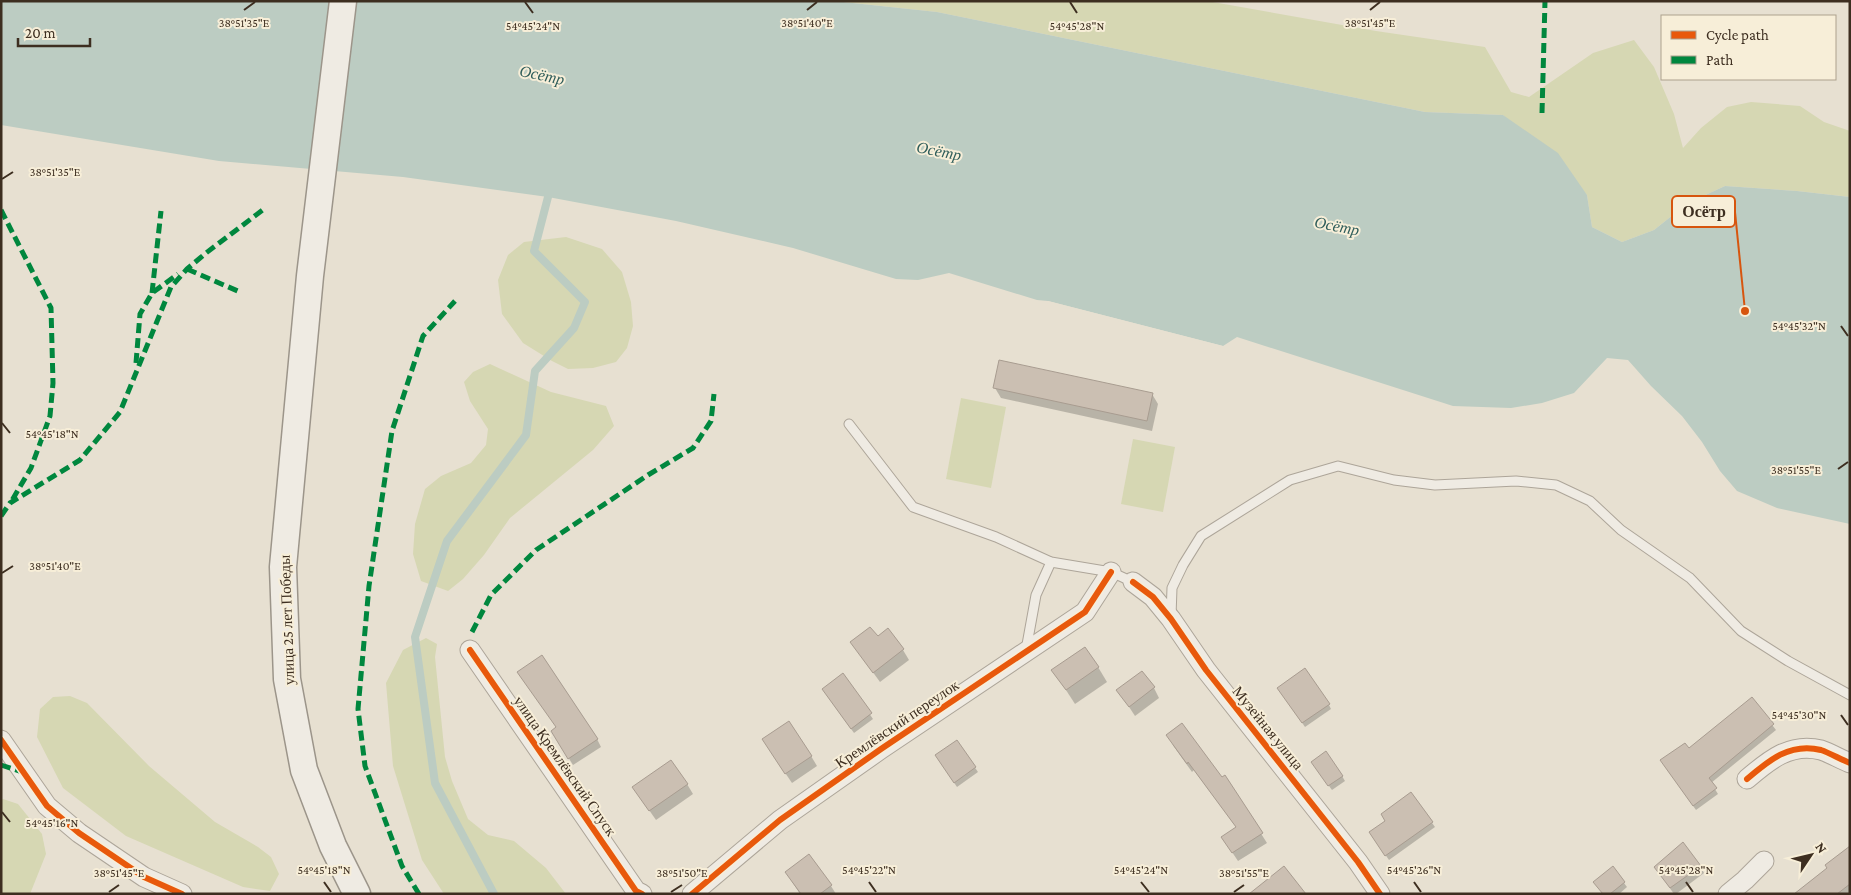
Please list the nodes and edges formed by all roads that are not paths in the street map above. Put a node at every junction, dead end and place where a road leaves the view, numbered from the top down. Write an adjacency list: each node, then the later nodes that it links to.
1 (343, 1): 15 (main road, улица 25 лет Победы)
2 (849, 424): 3 (lane)
3 (1051, 562): 4 (lane); 8 (lane)
4 (1111, 572): 5 (lane); 8 (street, Кремлёвский переулок)
5 (1133, 582): 6 (street, Музейная улица)
6 (1171, 619): 9 (lane); 18 (street, Музейная улица)
7 (470, 650): 16 (street, улица Кремлёвский Спуск)
8 (1025, 652): 17 (street, Кремлёвский переулок)
9 (1850, 694)
10 (1, 740): 14 (street)
11 (1850, 763): 12 (street)
12 (1747, 779)
13 (1764, 861): 19 (street)
14 (182, 894)
15 (357, 894)
16 (642, 894)
17 (692, 894)
18 (1380, 894)
19 (1728, 894)

